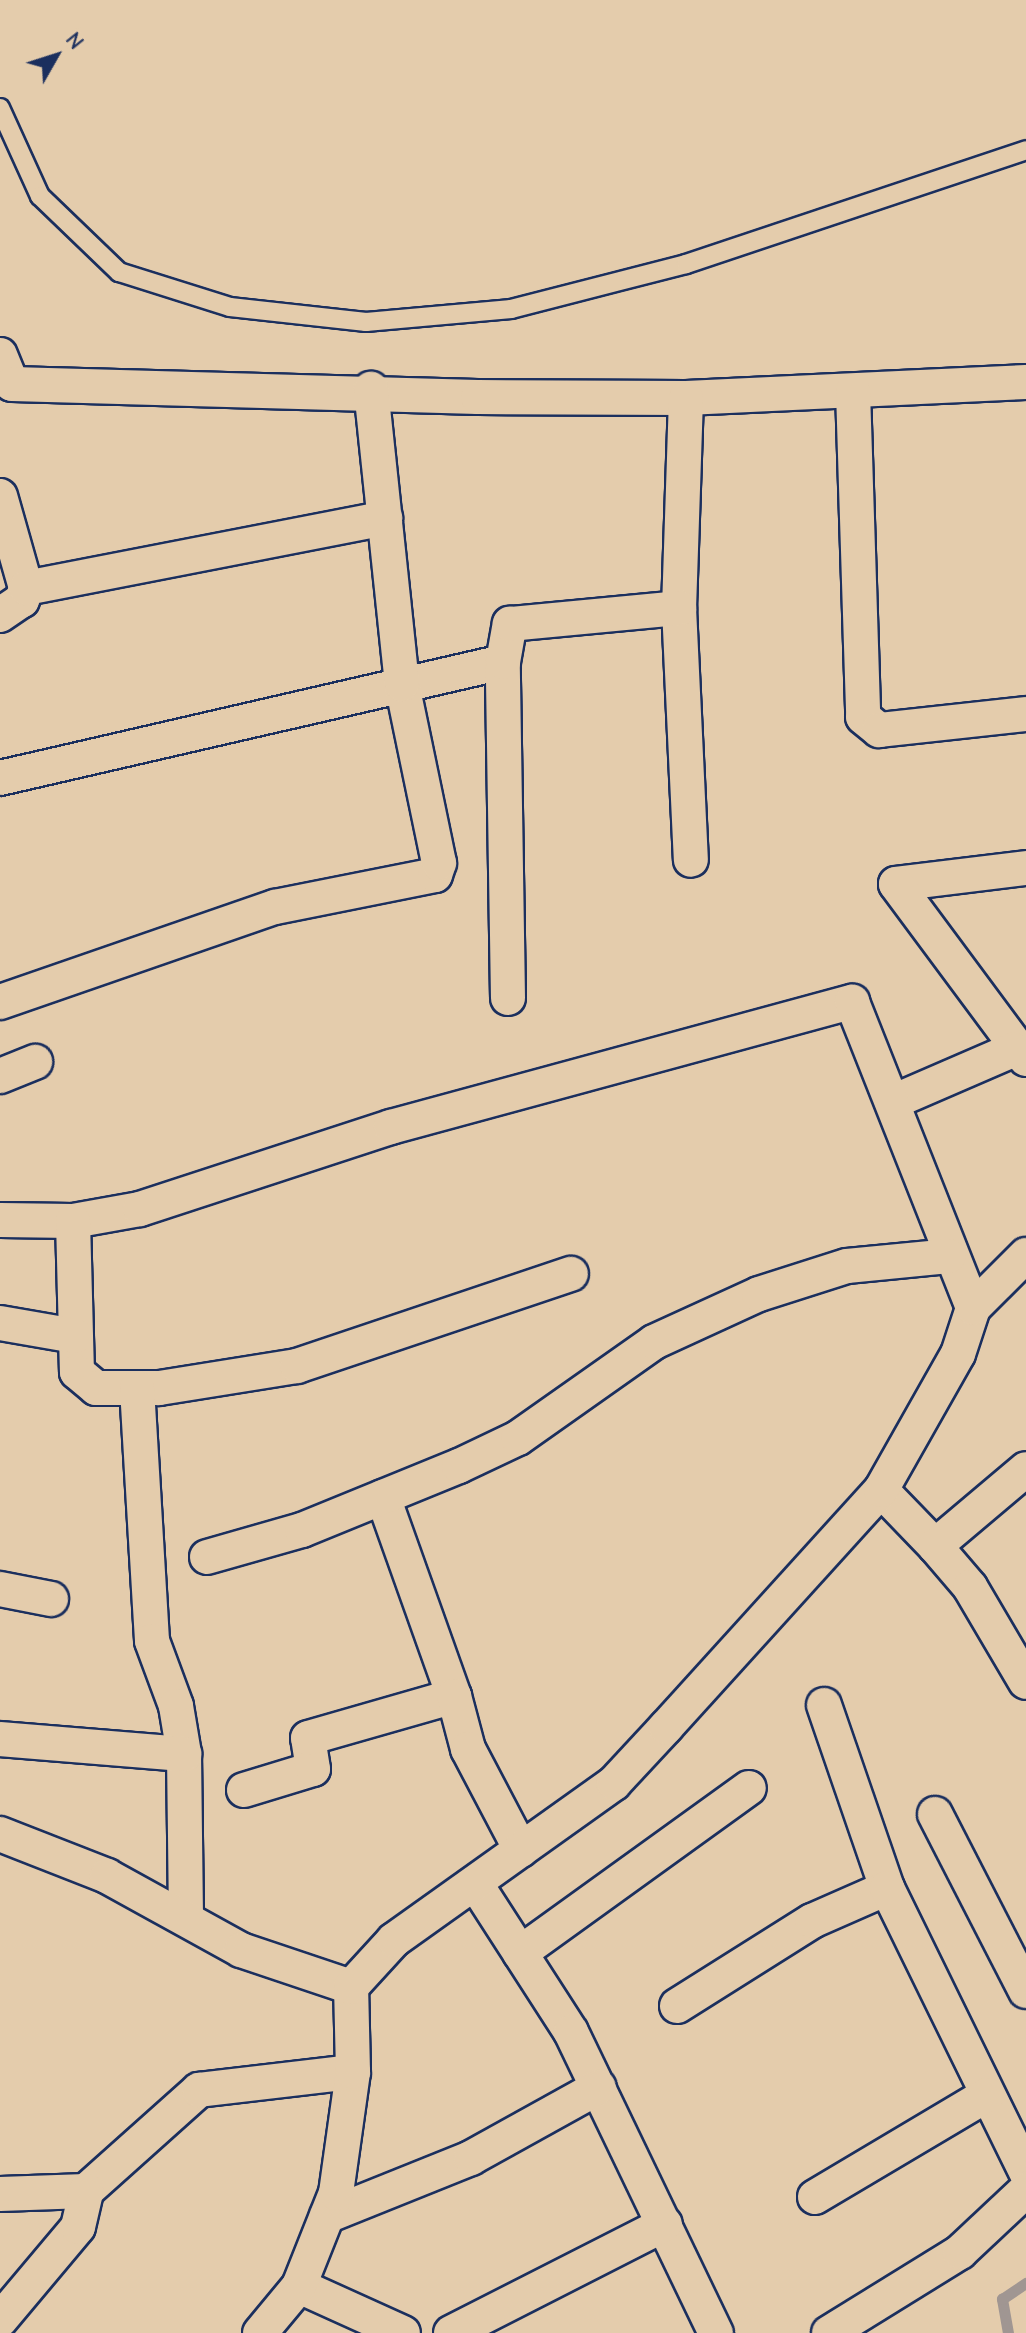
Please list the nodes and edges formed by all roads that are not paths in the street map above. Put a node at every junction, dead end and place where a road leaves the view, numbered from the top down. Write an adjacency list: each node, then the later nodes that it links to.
1 (0, 108): 2 (lane)
2 (1026, 150)
3 (4, 375): 5 (street)
4 (1026, 382): 6 (street)
5 (371, 389): 7 (street); 9 (street)
6 (853, 391): 7 (street); 15 (street)
7 (686, 398): 11 (street)
8 (0, 496): 10 (street)
9 (385, 518): 10 (street); 14 (street)
10 (26, 588): 12 (street)
11 (679, 608): 13 (street); 17 (street)
12 (0, 615)
13 (503, 662): 14 (street); 19 (street)
14 (402, 684): 16 (street); 20 (street)
15 (1026, 714)
16 (0, 778)
17 (691, 860)
18 (1026, 868): 21 (street)
19 (508, 998)
20 (1, 1000)
21 (1020, 1054): 24 (street)
22 (35, 1062): 23 (street)
23 (0, 1076)
24 (895, 1101): 26 (street); 28 (street)
25 (0, 1220): 26 (street)
26 (73, 1221): 32 (street)
27 (1026, 1255): 30 (street)
28 (949, 1256): 30 (street); 36 (street)
29 (571, 1274): 33 (street)
30 (973, 1308): 35 (street)
31 (0, 1323): 32 (street)
32 (75, 1336): 33 (street)
33 (137, 1388): 45 (street)
34 (1026, 1469): 37 (street)
35 (881, 1490): 37 (street); 50 (street)
36 (383, 1497): 38 (street); 42 (street)
37 (935, 1546): 41 (street)
38 (207, 1557)
39 (0, 1589): 40 (street)
40 (51, 1599)
41 (1026, 1682)
42 (454, 1696): 47 (street); 50 (street)
43 (824, 1705): 52 (street)
44 (0, 1739): 45 (street)
45 (184, 1754): 53 (street)
46 (749, 1788): 54 (street)
47 (244, 1790)
48 (935, 1814): 56 (street)
49 (0, 1834): 53 (street)
50 (521, 1850): 51 (street)
51 (475, 1883): 54 (street); 55 (street)
52 (887, 1888): 57 (street); 60 (street)
53 (186, 1916): 55 (street)
54 (520, 1953): 59 (street)
55 (351, 1987): 58 (street)
56 (1026, 1991)
57 (677, 2006)
58 (353, 2072): 63 (street); 66 (street)
59 (599, 2087): 66 (street); 67 (street)
60 (987, 2095): 61 (street); 65 (street)
61 (1026, 2172)
62 (1026, 2190): 74 (street)
63 (86, 2191): 64 (street); 69 (street)
64 (0, 2194)
65 (815, 2197)
66 (327, 2216): 68 (street)
67 (665, 2224): 72 (street); 73 (street)
68 (299, 2286): 70 (street); 71 (street)
69 (0, 2320)
70 (260, 2333)
71 (403, 2333)
72 (451, 2333)
73 (716, 2333)
74 (829, 2333)

